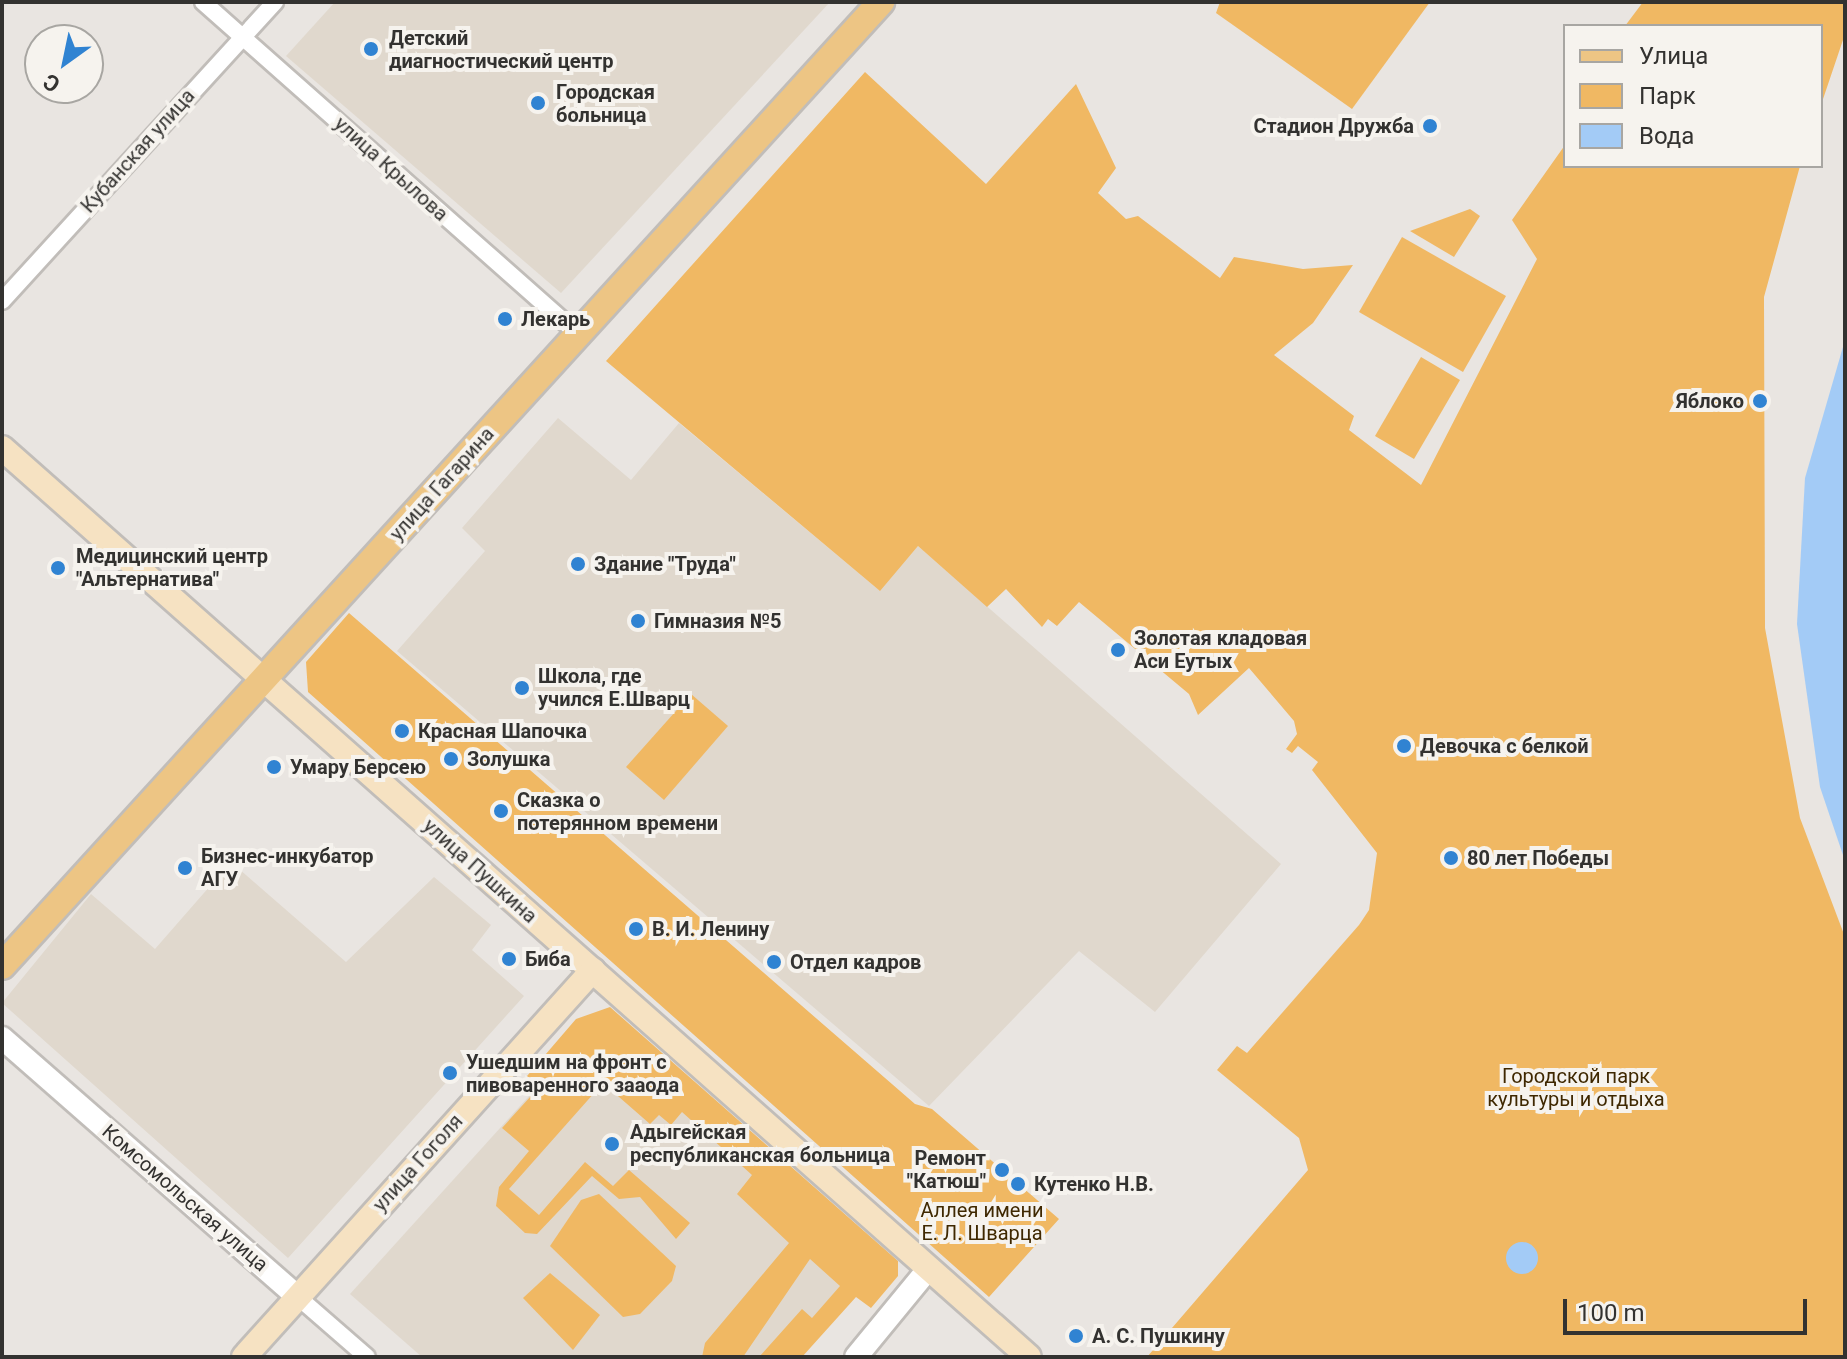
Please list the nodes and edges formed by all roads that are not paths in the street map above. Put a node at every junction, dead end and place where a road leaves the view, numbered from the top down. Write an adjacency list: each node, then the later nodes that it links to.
1 (203, 2): 4 (street, улица Крылова)
2 (275, 2): 4 (street, Кубанская улица)
3 (881, 2): 6 (main road, улица Гагарина)
4 (243, 38): 5 (street, Кубанская улица); 6 (street, улица Крылова)
5 (2, 301)
6 (579, 335): 8 (main road, улица Гагарина)
7 (2, 448): 8 (main road, улица Пушкина)
8 (266, 679): 9 (main road, улица Гагарина); 10 (main road, улица Пушкина)
9 (2, 966)
10 (593, 970): 12 (main road, улица Пушкина); 13 (main road, улица Гоголя)
11 (2, 1038): 13 (street, Комсомольская улица)
12 (929, 1268): 16 (street); 17 (main road, улица Пушкина)
13 (298, 1297): 14 (main road, улица Гоголя); 15 (street, Комсомольская улица)
14 (244, 1357)
15 (367, 1357)
16 (856, 1357)
17 (1029, 1357)

